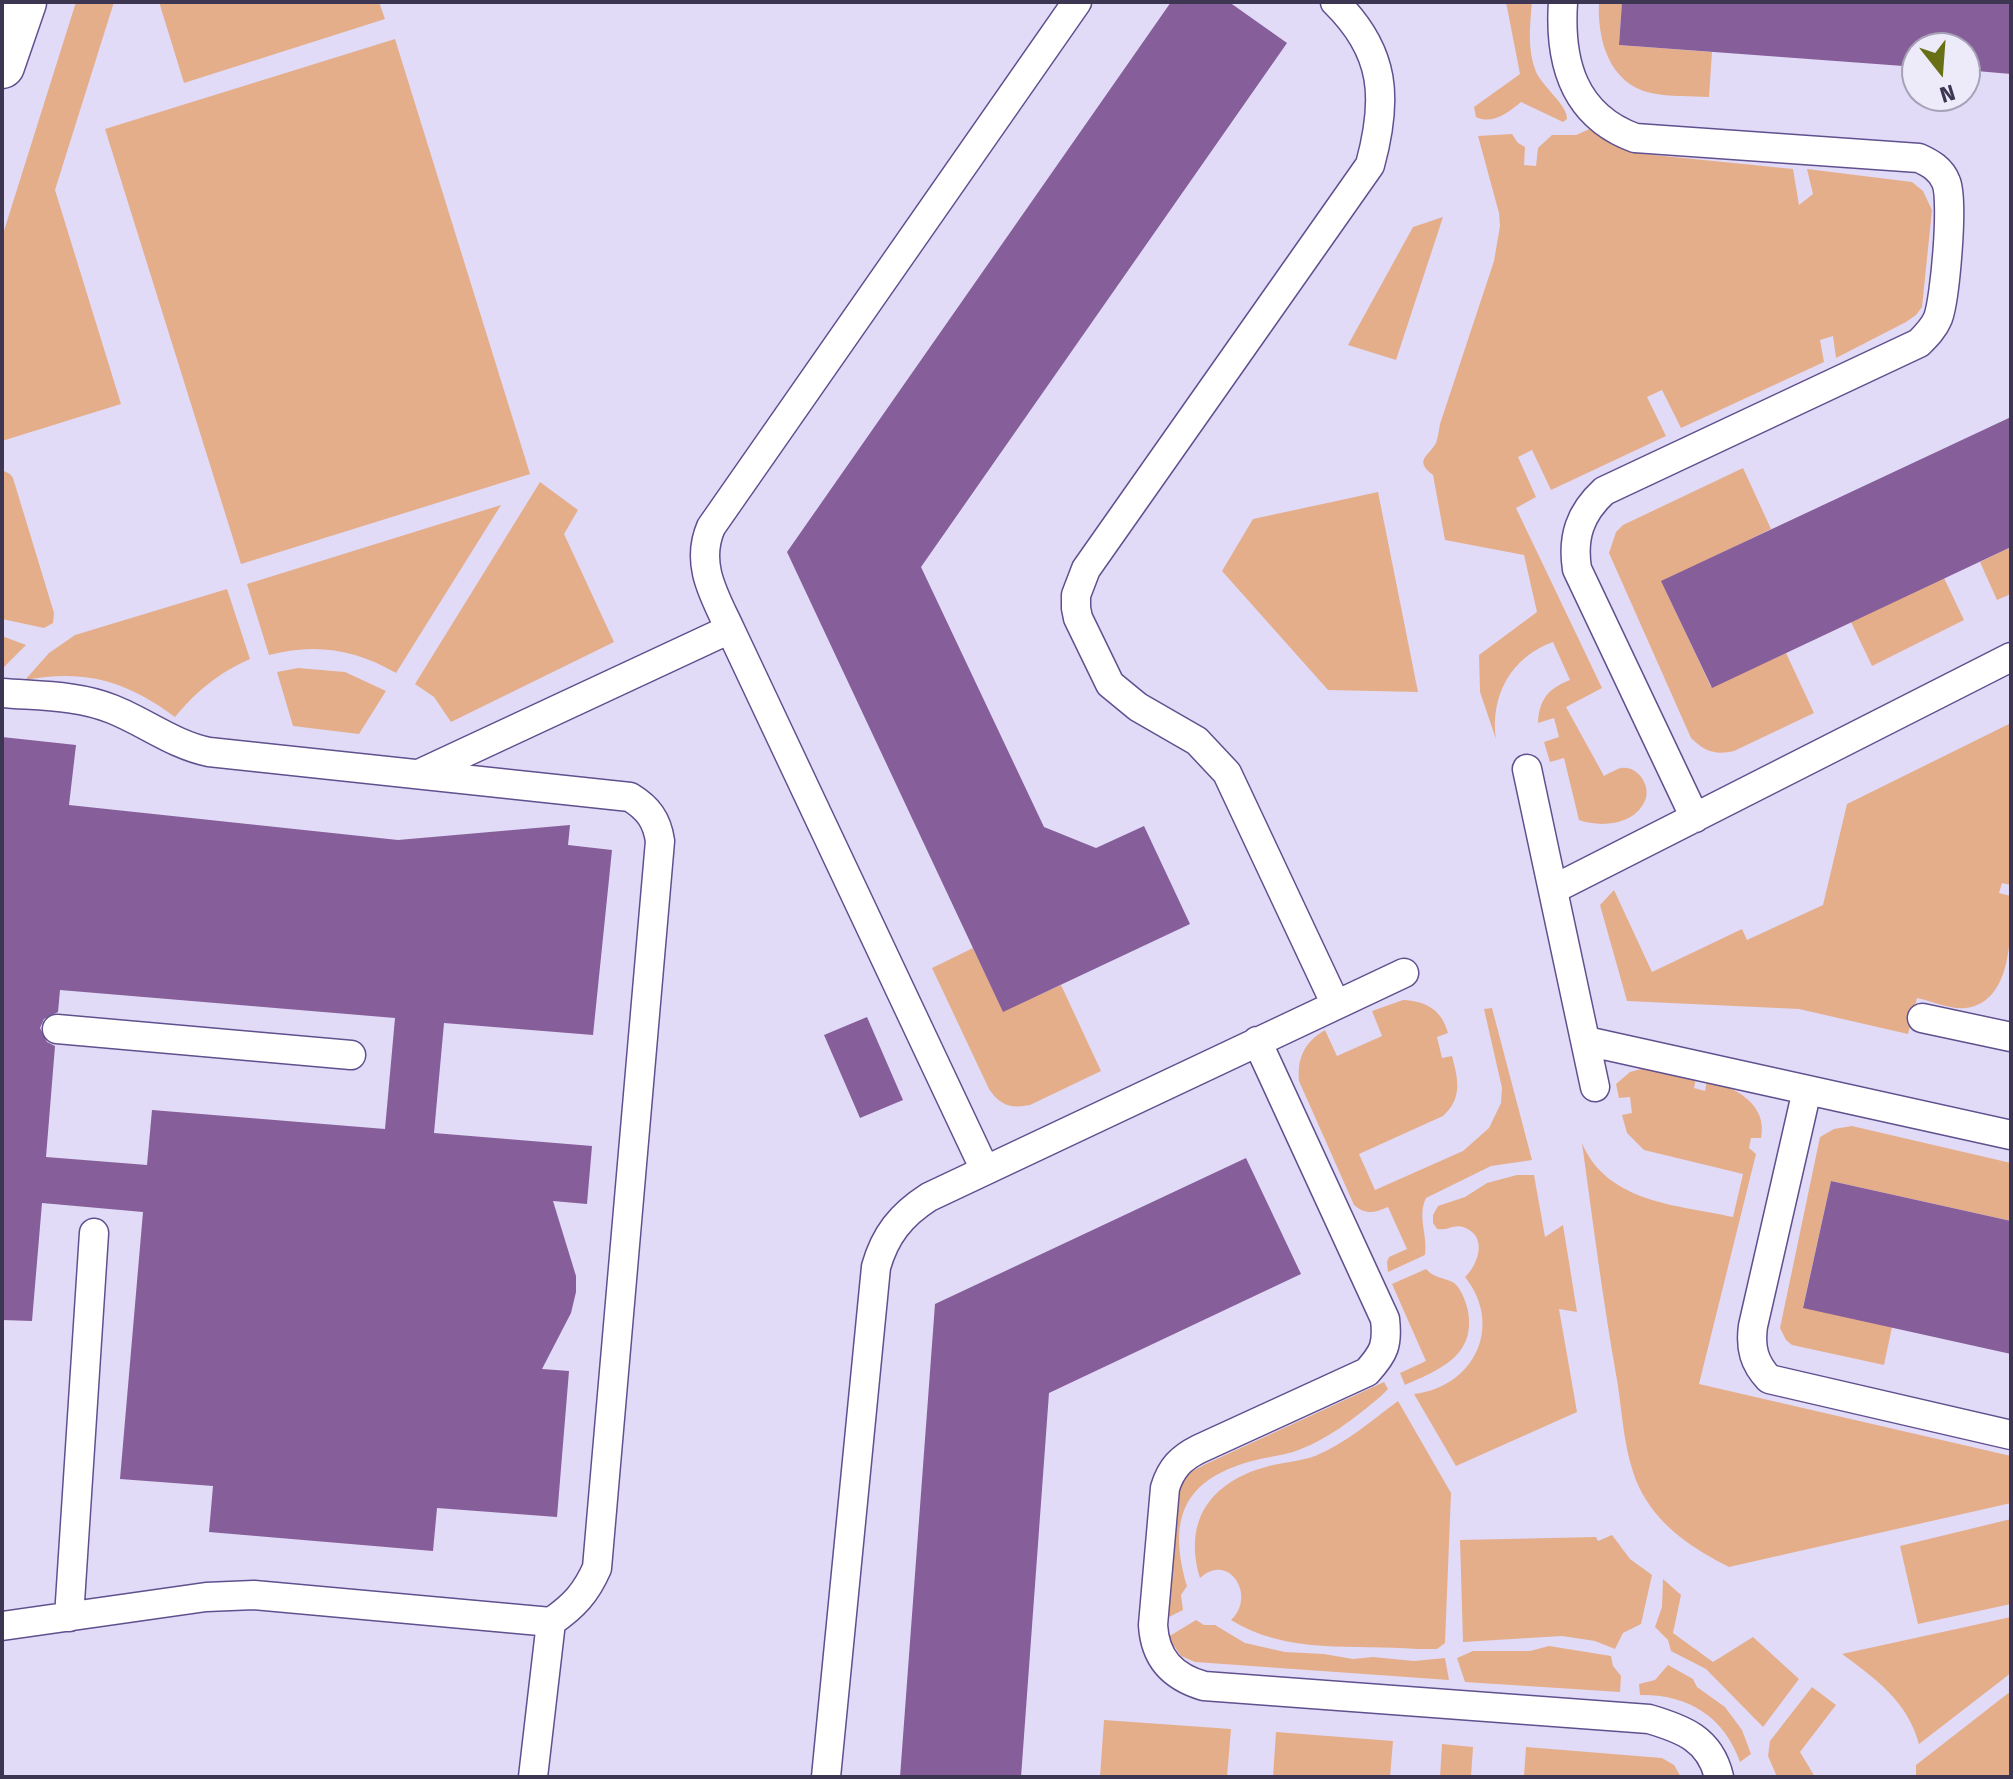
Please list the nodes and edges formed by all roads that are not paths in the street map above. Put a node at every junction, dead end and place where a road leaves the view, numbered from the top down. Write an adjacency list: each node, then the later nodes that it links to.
1 (24, 2): 5 (street)
2 (1077, 2): 6 (lane)
3 (1335, 2): 14 (lane)
4 (1563, 2): 11 (lane)
5 (2, 66)
6 (730, 629): 10 (lane); 24 (lane)
7 (2011, 657): 11 (lane)
8 (2, 693): 10 (lane)
9 (1527, 769): 12 (lane)
10 (419, 774): 28 (lane)
11 (1695, 818): 12 (lane)
12 (1554, 889): 19 (lane)
13 (1404, 973): 14 (lane)
14 (1336, 1005): 18 (lane)
15 (1922, 1018): 17 (lane)
16 (57, 1029): 20 (lane)
17 (2009, 1030)
18 (1257, 1041): 24 (lane); 32 (lane)
19 (1586, 1041): 21 (lane); 22 (lane)
20 (351, 1055)
21 (1595, 1087)
22 (1807, 1090): 23 (lane); 26 (lane)
23 (2011, 1135)
24 (985, 1170): 31 (lane)
25 (94, 1233): 27 (lane)
26 (2011, 1435)
27 (69, 1617): 28 (lane); 29 (lane)
28 (551, 1622): 30 (lane)
29 (2, 1626)
30 (533, 1777)
31 (826, 1777)
32 (1719, 1777)

